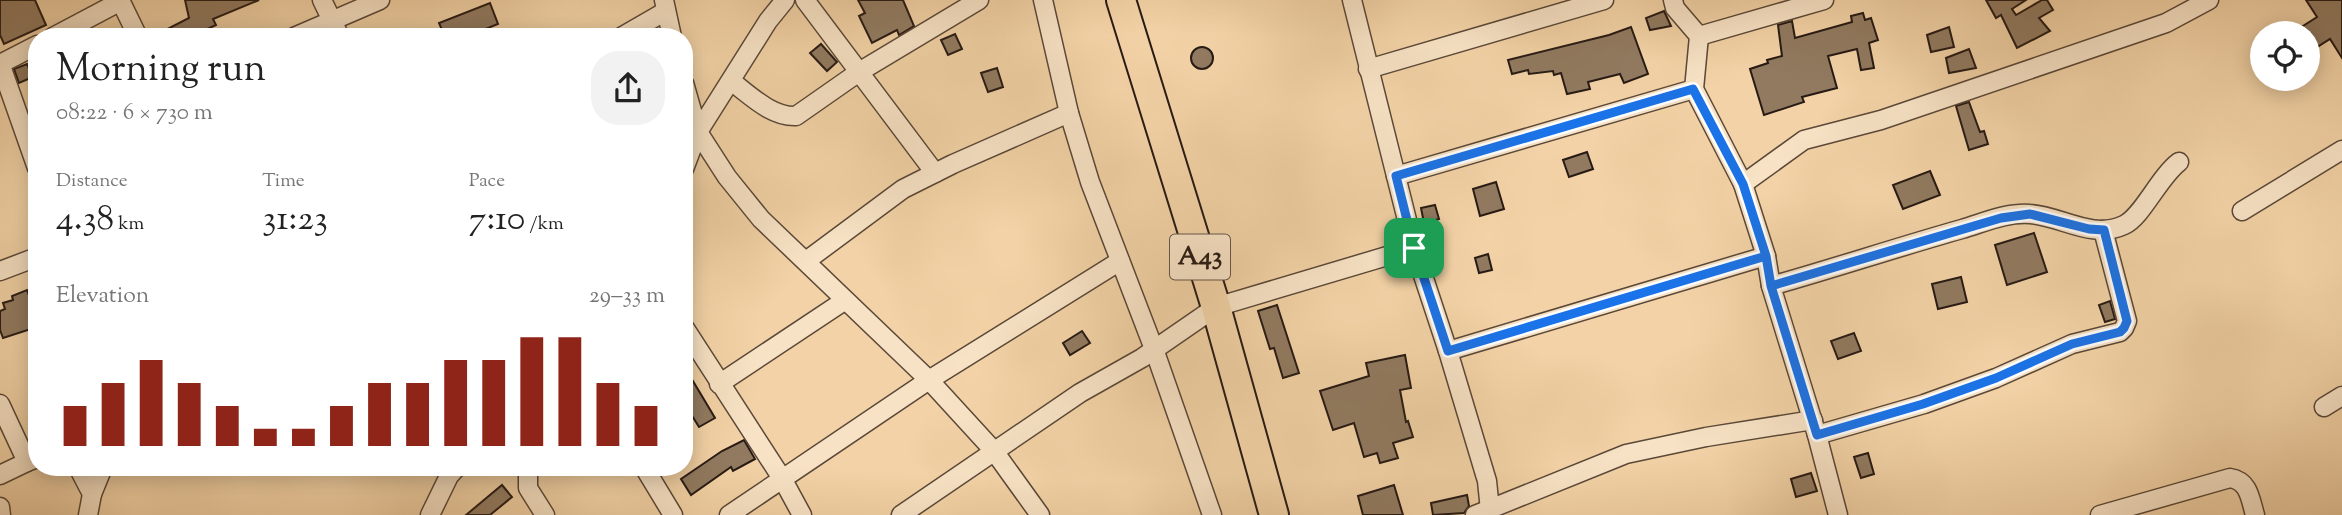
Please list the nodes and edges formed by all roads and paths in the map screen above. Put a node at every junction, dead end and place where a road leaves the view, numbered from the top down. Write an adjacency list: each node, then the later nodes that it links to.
1 (322, 0): 15 (street)
2 (380, 0): 15 (street)
3 (785, 0): 27 (street)
4 (806, 0): 26 (street)
5 (979, 0): 26 (street)
6 (1043, 0): 29 (street)
7 (1121, 0): 49 (main road, A43)
8 (1352, 0): 25 (street)
9 (1604, 0): 25 (street)
10 (1673, 0): 22 (street)
11 (1824, 0): 22 (street)
12 (2209, 0): 38 (street)
13 (120, 1): 16 (street); 17 (street)
14 (665, 5): 20 (street); 21 (street)
15 (332, 19): 18 (street); 19 (street)
16 (70, 28)
17 (134, 28)
18 (313, 28)
19 (336, 28)
20 (633, 28)
21 (670, 28)
22 (1699, 36): 28 (street)
23 (28, 50): 24 (street)
24 (0, 64): 32 (street)
25 (1368, 69): 37 (street)
26 (859, 72): 27 (street); 36 (street)
27 (731, 81): 31 (street)
28 (1693, 89): 37 (street); 38 (street)
29 (1069, 113): 36 (street); 45 (street)
30 (693, 114): 31 (street)
31 (698, 132): 33 (street); 44 (street)
32 (28, 143)
33 (693, 145)
34 (2342, 150): 39 (street)
35 (2179, 162): 40 (street)
36 (935, 173): 44 (street)
37 (1396, 176): 41 (street)
38 (1743, 184): 42 (street)
39 (2242, 211)
40 (2104, 230): 47 (street); 58 (street)
41 (1414, 248): 49 (street); 52 (street)
42 (1766, 256): 47 (street); 52 (street)
43 (28, 260): 46 (street)
44 (806, 261): 48 (street)
45 (1121, 261): 51 (street); 53 (street)
46 (0, 271)
47 (1771, 286): 58 (street)
48 (844, 301): 53 (street); 54 (street)
49 (1216, 307): 51 (street); 82 (main road, A43)
50 (693, 342): 54 (street)
51 (1154, 349): 59 (street); 81 (street)
52 (1448, 351): 71 (street)
53 (929, 380): 59 (street); 68 (street)
54 (719, 384): 68 (street)
55 (2342, 396): 57 (street)
56 (0, 404): 60 (street)
57 (2324, 407)
58 (1815, 427): 71 (street); 83 (street)
59 (994, 452): 79 (street); 80 (street)
60 (28, 453)
61 (28, 462): 62 (street)
62 (0, 475)
63 (83, 476): 69 (street)
64 (99, 476): 69 (street)
65 (449, 476): 74 (street)
66 (528, 476): 75 (street)
67 (649, 476): 76 (street)
68 (783, 480): 77 (street); 78 (street)
69 (92, 494): 73 (street)
70 (0, 507): 72 (street)
71 (1483, 513)
72 (1, 515)
73 (88, 515)
74 (430, 515)
75 (545, 515)
76 (673, 515)
77 (729, 515)
78 (802, 515)
79 (901, 515)
80 (1040, 515)
81 (1212, 515)
82 (1274, 515)
83 (1838, 515)
84 (2100, 515): 85 (street)
85 (2255, 515)

